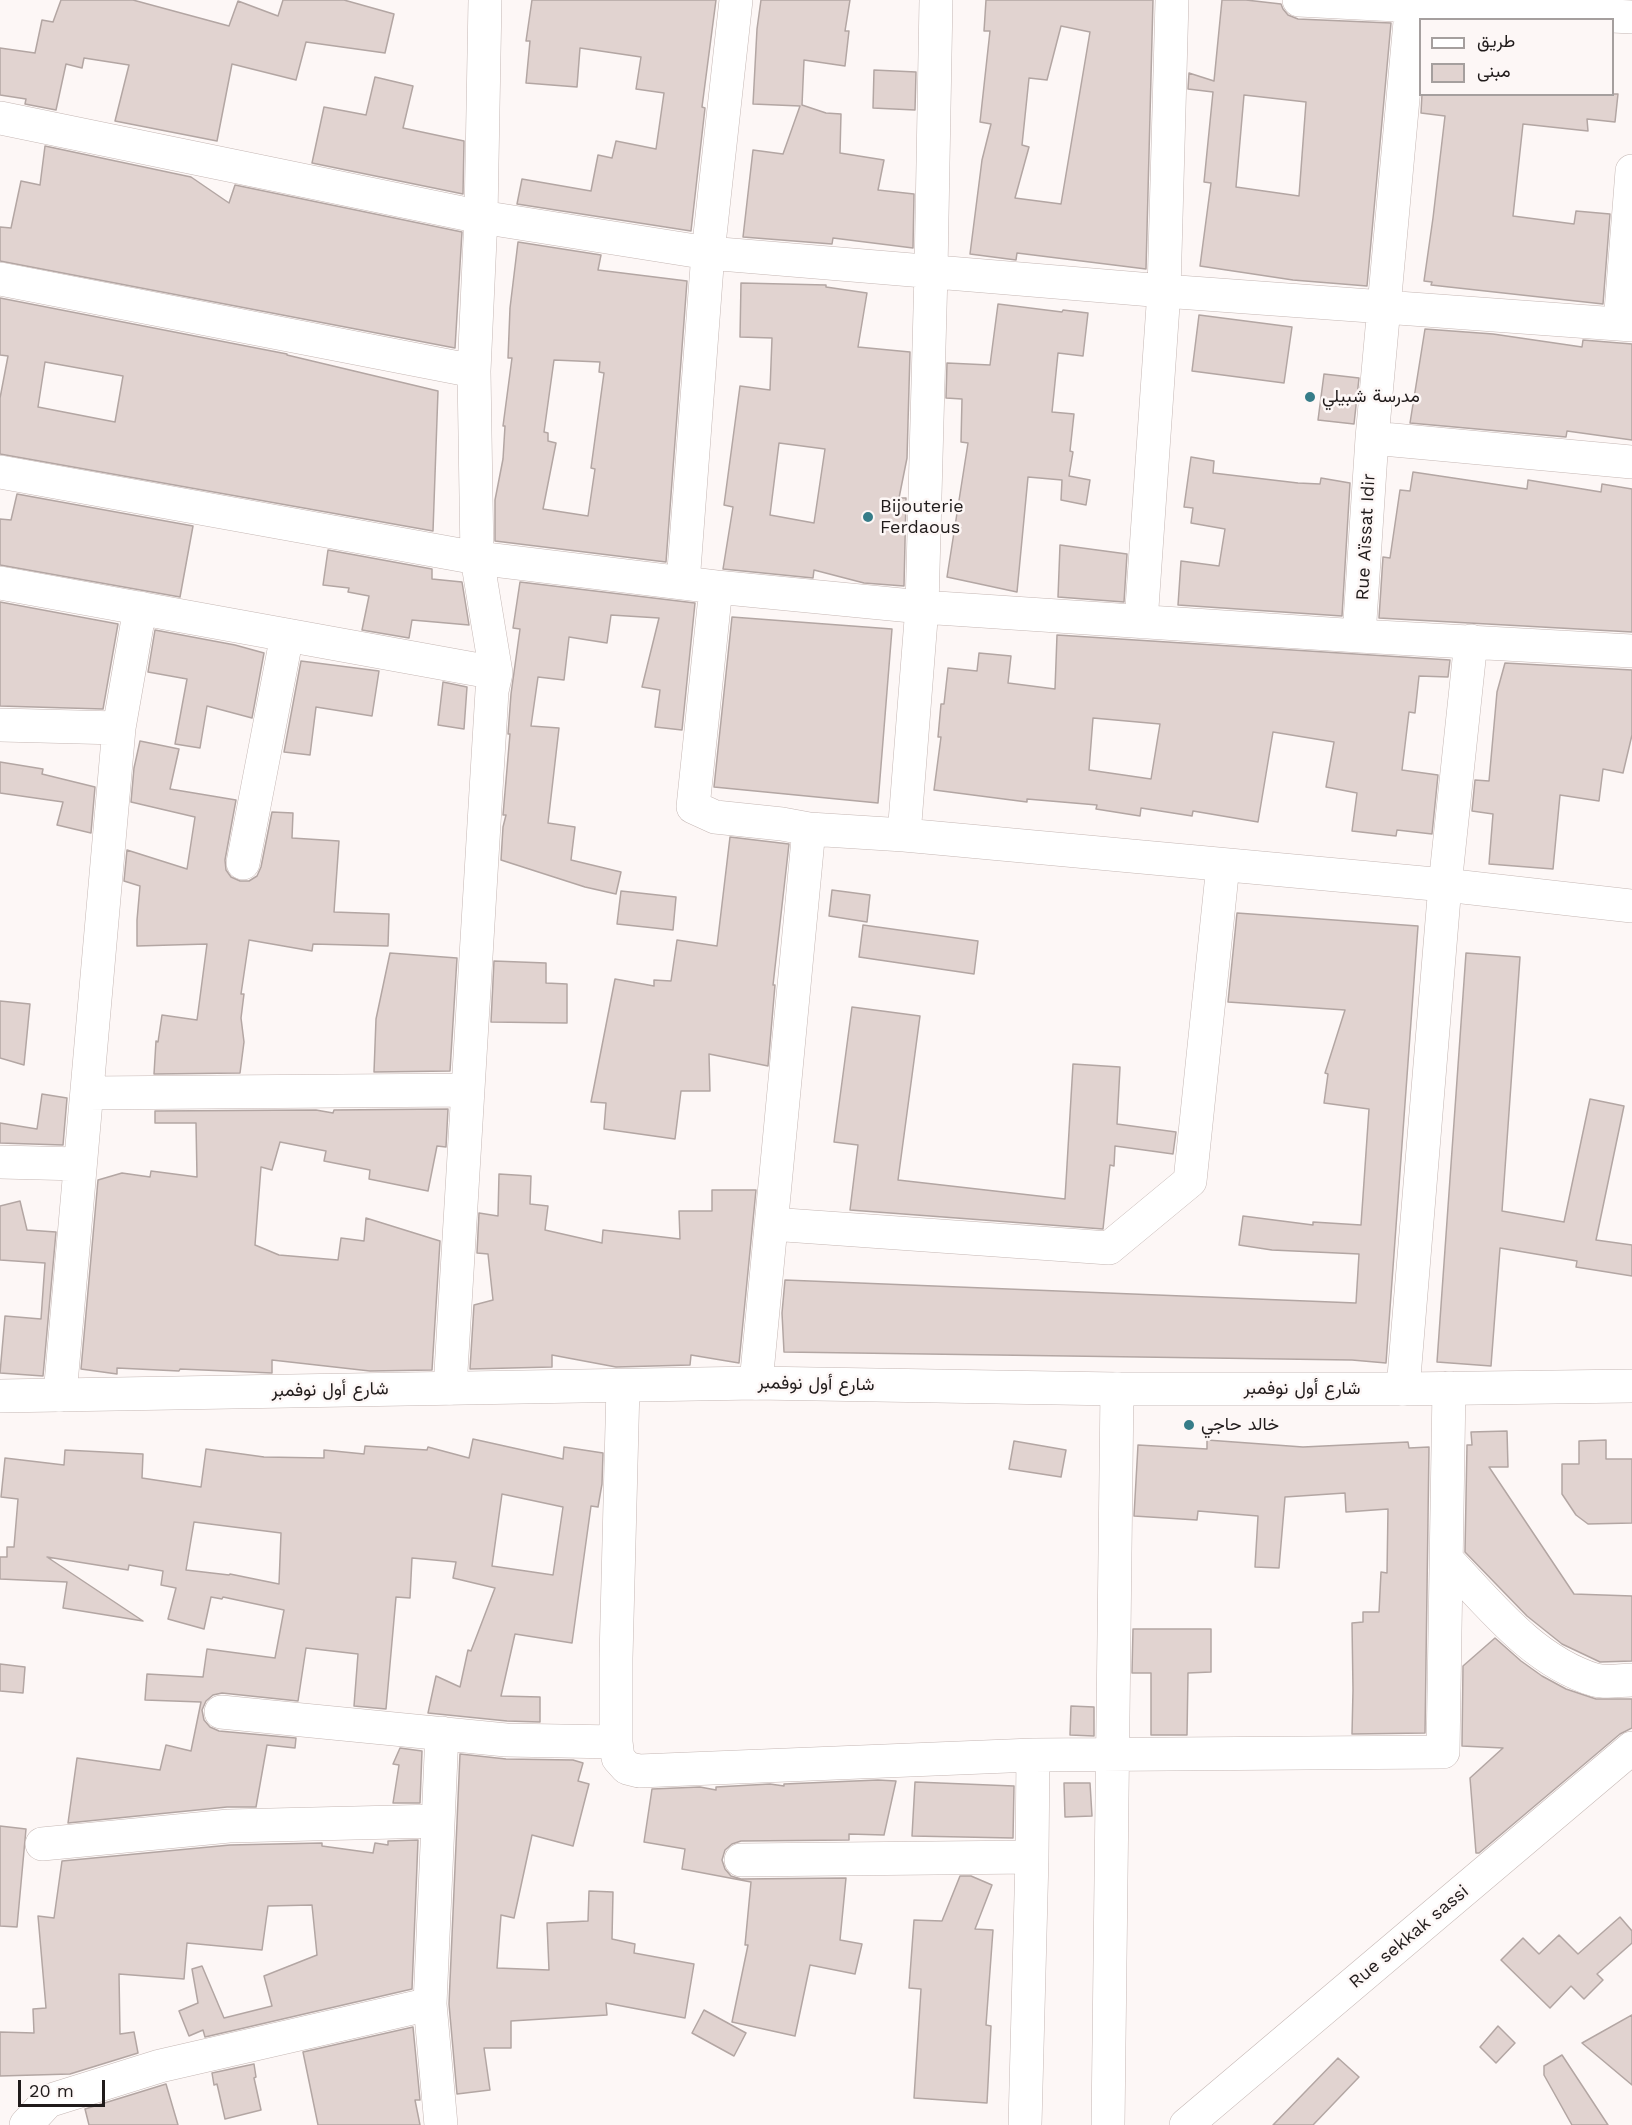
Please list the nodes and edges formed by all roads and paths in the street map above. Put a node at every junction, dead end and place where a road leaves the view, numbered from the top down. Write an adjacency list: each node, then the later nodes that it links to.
1 (485, 0): 10 (street)
2 (736, 0): 11 (street)
3 (936, 0): 12 (street)
4 (1172, 0): 14 (street)
5 (1299, 0): 6 (street)
6 (1411, 3): 7 (street); 15 (street, Rue Aïssat Idir)
7 (1632, 17)
8 (0, 118): 10 (street)
9 (1632, 171): 16 (street)
10 (481, 217): 11 (street); 17 (street)
11 (708, 253): 12 (street); 23 (street)
12 (931, 272): 14 (street); 25 (street)
13 (0, 279): 17 (street)
14 (1164, 291): 15 (street); 27 (street)
15 (1383, 306): 16 (street); 18 (street, Rue Aïssat Idir)
16 (1626, 324)
17 (474, 371): 21 (street)
18 (1372, 438): 19 (street); 29 (street, Rue Aïssat Idir)
19 (1632, 462)
20 (0, 472): 21 (street)
21 (477, 558): 23 (street); 32 (street)
22 (0, 583): 26 (street)
23 (683, 583): 24 (street)
24 (716, 587): 25 (street); 35 (street)
25 (922, 607): 27 (street); 36 (street)
26 (140, 608): 28 (street); 34 (street)
27 (1141, 622): 29 (street)
28 (286, 635): 32 (street); 37 (street)
29 (1359, 636): 30 (street)
30 (1471, 641): 31 (street); 39 (street)
31 (1632, 651)
32 (496, 673): 41 (street)
33 (0, 725): 34 (street)
34 (119, 728): 42 (street)
35 (809, 829): 36 (street); 45 (street)
36 (904, 835): 38 (street)
37 (243, 863)
38 (1223, 865): 39 (street); 45 (street)
39 (1445, 885): 40 (street); 52 (street)
40 (1632, 906)
41 (466, 1090): 42 (street); 49 (street)
42 (88, 1093): 44 (street)
43 (0, 1162): 44 (street)
44 (80, 1164): 53 (street)
45 (771, 1224): 46 (street)
46 (756, 1383): 47 (street, شارع أول نوفمبر); 51 (street, شارع أول نوفمبر)
47 (623, 1386): 49 (street, شارع أول نوفمبر); 59 (street)
48 (1632, 1386): 50 (street, شارع أول نوفمبر)
49 (450, 1388): 53 (street, شارع أول نوفمبر)
50 (1449, 1388): 52 (street, شارع أول نوفمبر); 55 (street)
51 (1117, 1389): 52 (street, شارع أول نوفمبر); 61 (street)
52 (1403, 1389)
53 (60, 1395): 54 (street, شارع أول نوفمبر)
54 (0, 1396)
55 (1447, 1560): 56 (street); 61 (street)
56 (1632, 1680)
57 (221, 1712): 58 (street)
58 (442, 1733): 59 (street); 63 (street)
59 (616, 1742): 62 (street)
60 (1632, 1748): 72 (street, Rue sekkak sassi)
61 (1114, 1754): 62 (street); 71 (street)
62 (1033, 1755): 65 (street)
63 (438, 1821): 64 (street); 67 (street)
64 (42, 1844)
65 (1032, 1857): 66 (street); 70 (street)
66 (741, 1860)
67 (430, 2004): 68 (street); 69 (street)
68 (26, 2125)
69 (441, 2125)
70 (1025, 2125)
71 (1108, 2125)
72 (1186, 2125)

